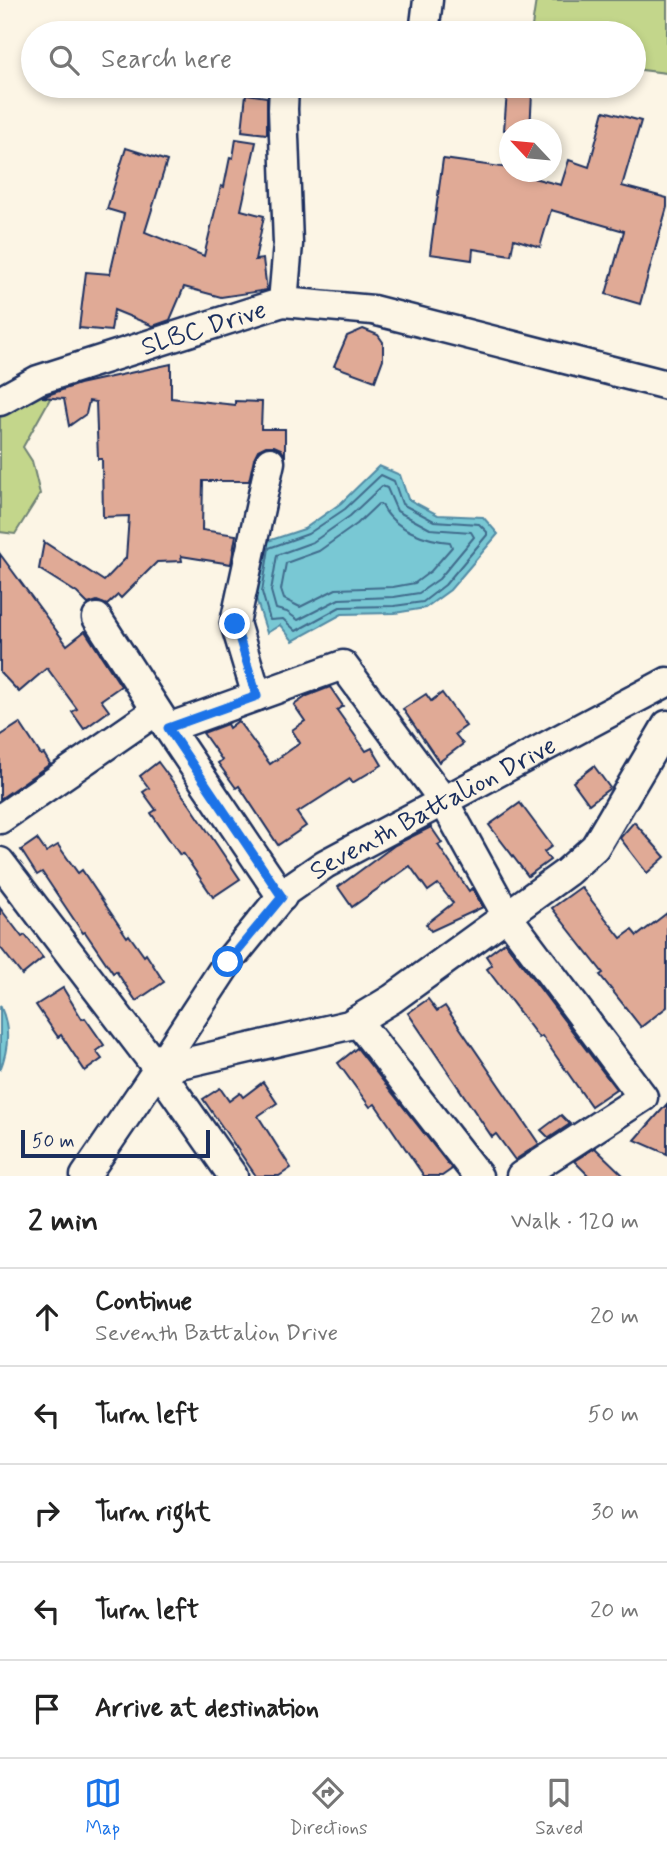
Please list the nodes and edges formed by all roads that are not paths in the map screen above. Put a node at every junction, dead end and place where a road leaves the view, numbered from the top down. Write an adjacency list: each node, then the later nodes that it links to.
1 (428, 0): 2 (street)
2 (425, 21)
3 (283, 98): 4 (street, SLBC Drive)
4 (283, 302): 5 (street); 6 (street, SLBC Drive)
5 (667, 385)
6 (0, 401)
7 (270, 462): 10 (street)
8 (97, 618): 11 (street)
9 (667, 682): 13 (street, Seventh Battalion Drive)
10 (257, 696): 11 (street); 13 (street)
11 (162, 720): 14 (street); 16 (street)
12 (667, 725): 17 (street)
13 (443, 800): 16 (street, Seventh Battalion Drive); 17 (street)
14 (0, 819)
15 (0, 862): 19 (street)
16 (282, 897): 19 (street, Seventh Battalion Drive)
17 (507, 916): 18 (street); 23 (street)
18 (357, 1021): 19 (street); 22 (street)
19 (158, 1069): 20 (street, Seventh Battalion Drive); 21 (street)
20 (85, 1176)
21 (233, 1176)
22 (478, 1176)
23 (521, 1176)

